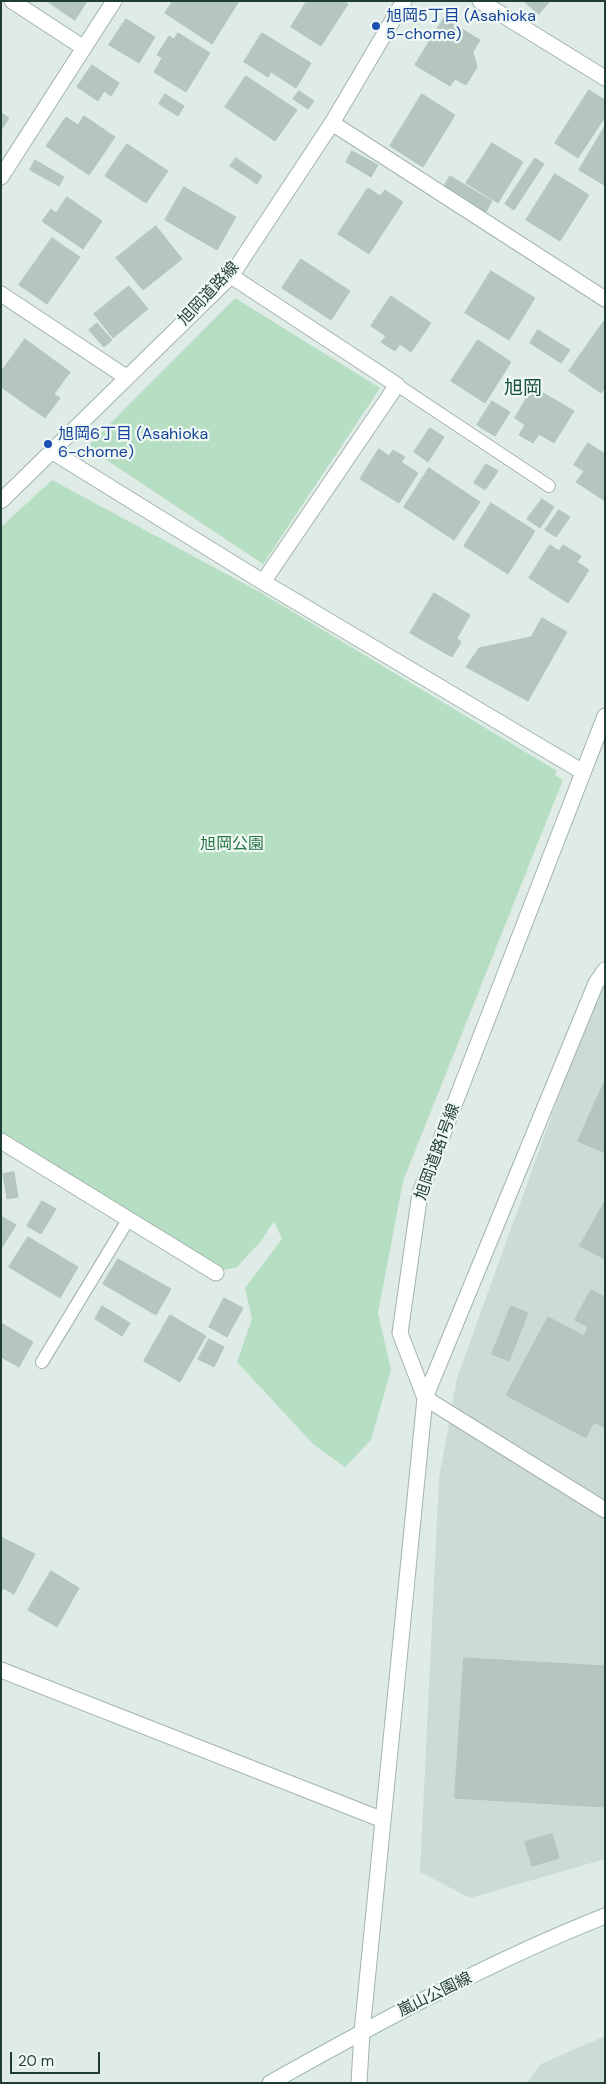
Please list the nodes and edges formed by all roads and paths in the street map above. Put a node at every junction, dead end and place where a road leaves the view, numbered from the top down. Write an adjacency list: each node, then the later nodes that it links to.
1 (12, 1): 5 (street)
2 (114, 1): 5 (street)
3 (404, 1): 7 (street, 旭岡道路線)
4 (480, 1): 6 (street)
5 (84, 48): 8 (street)
6 (605, 78)
7 (332, 123): 9 (street, 旭岡道路線); 11 (street)
8 (1, 177)
9 (231, 276): 12 (street, 旭岡道路線); 13 (street)
10 (1, 294): 12 (street)
11 (605, 299)
12 (126, 377): 14 (street, 旭岡道路線)
13 (397, 386): 15 (lane); 17 (street)
14 (53, 452): 16 (street, 旭岡道路線); 17 (street)
15 (549, 486)
16 (1, 501)
17 (263, 582): 19 (street)
18 (605, 716): 19 (street, 旭岡道路1号線)
19 (583, 772): 25 (street, 旭岡道路1号線)
20 (605, 970): 25 (street)
21 (1, 1140): 22 (street)
22 (128, 1220): 23 (street); 24 (lane)
23 (216, 1273)
24 (42, 1362)
25 (425, 1398): 26 (street); 28 (street)
26 (605, 1510)
27 (1, 1670): 28 (street)
28 (383, 1820): 30 (street)
29 (605, 1916): 30 (street, 嵐山公園線)
30 (362, 2032): 31 (street, 嵐山公園線); 32 (street)
31 (270, 2083)
32 (359, 2083)

